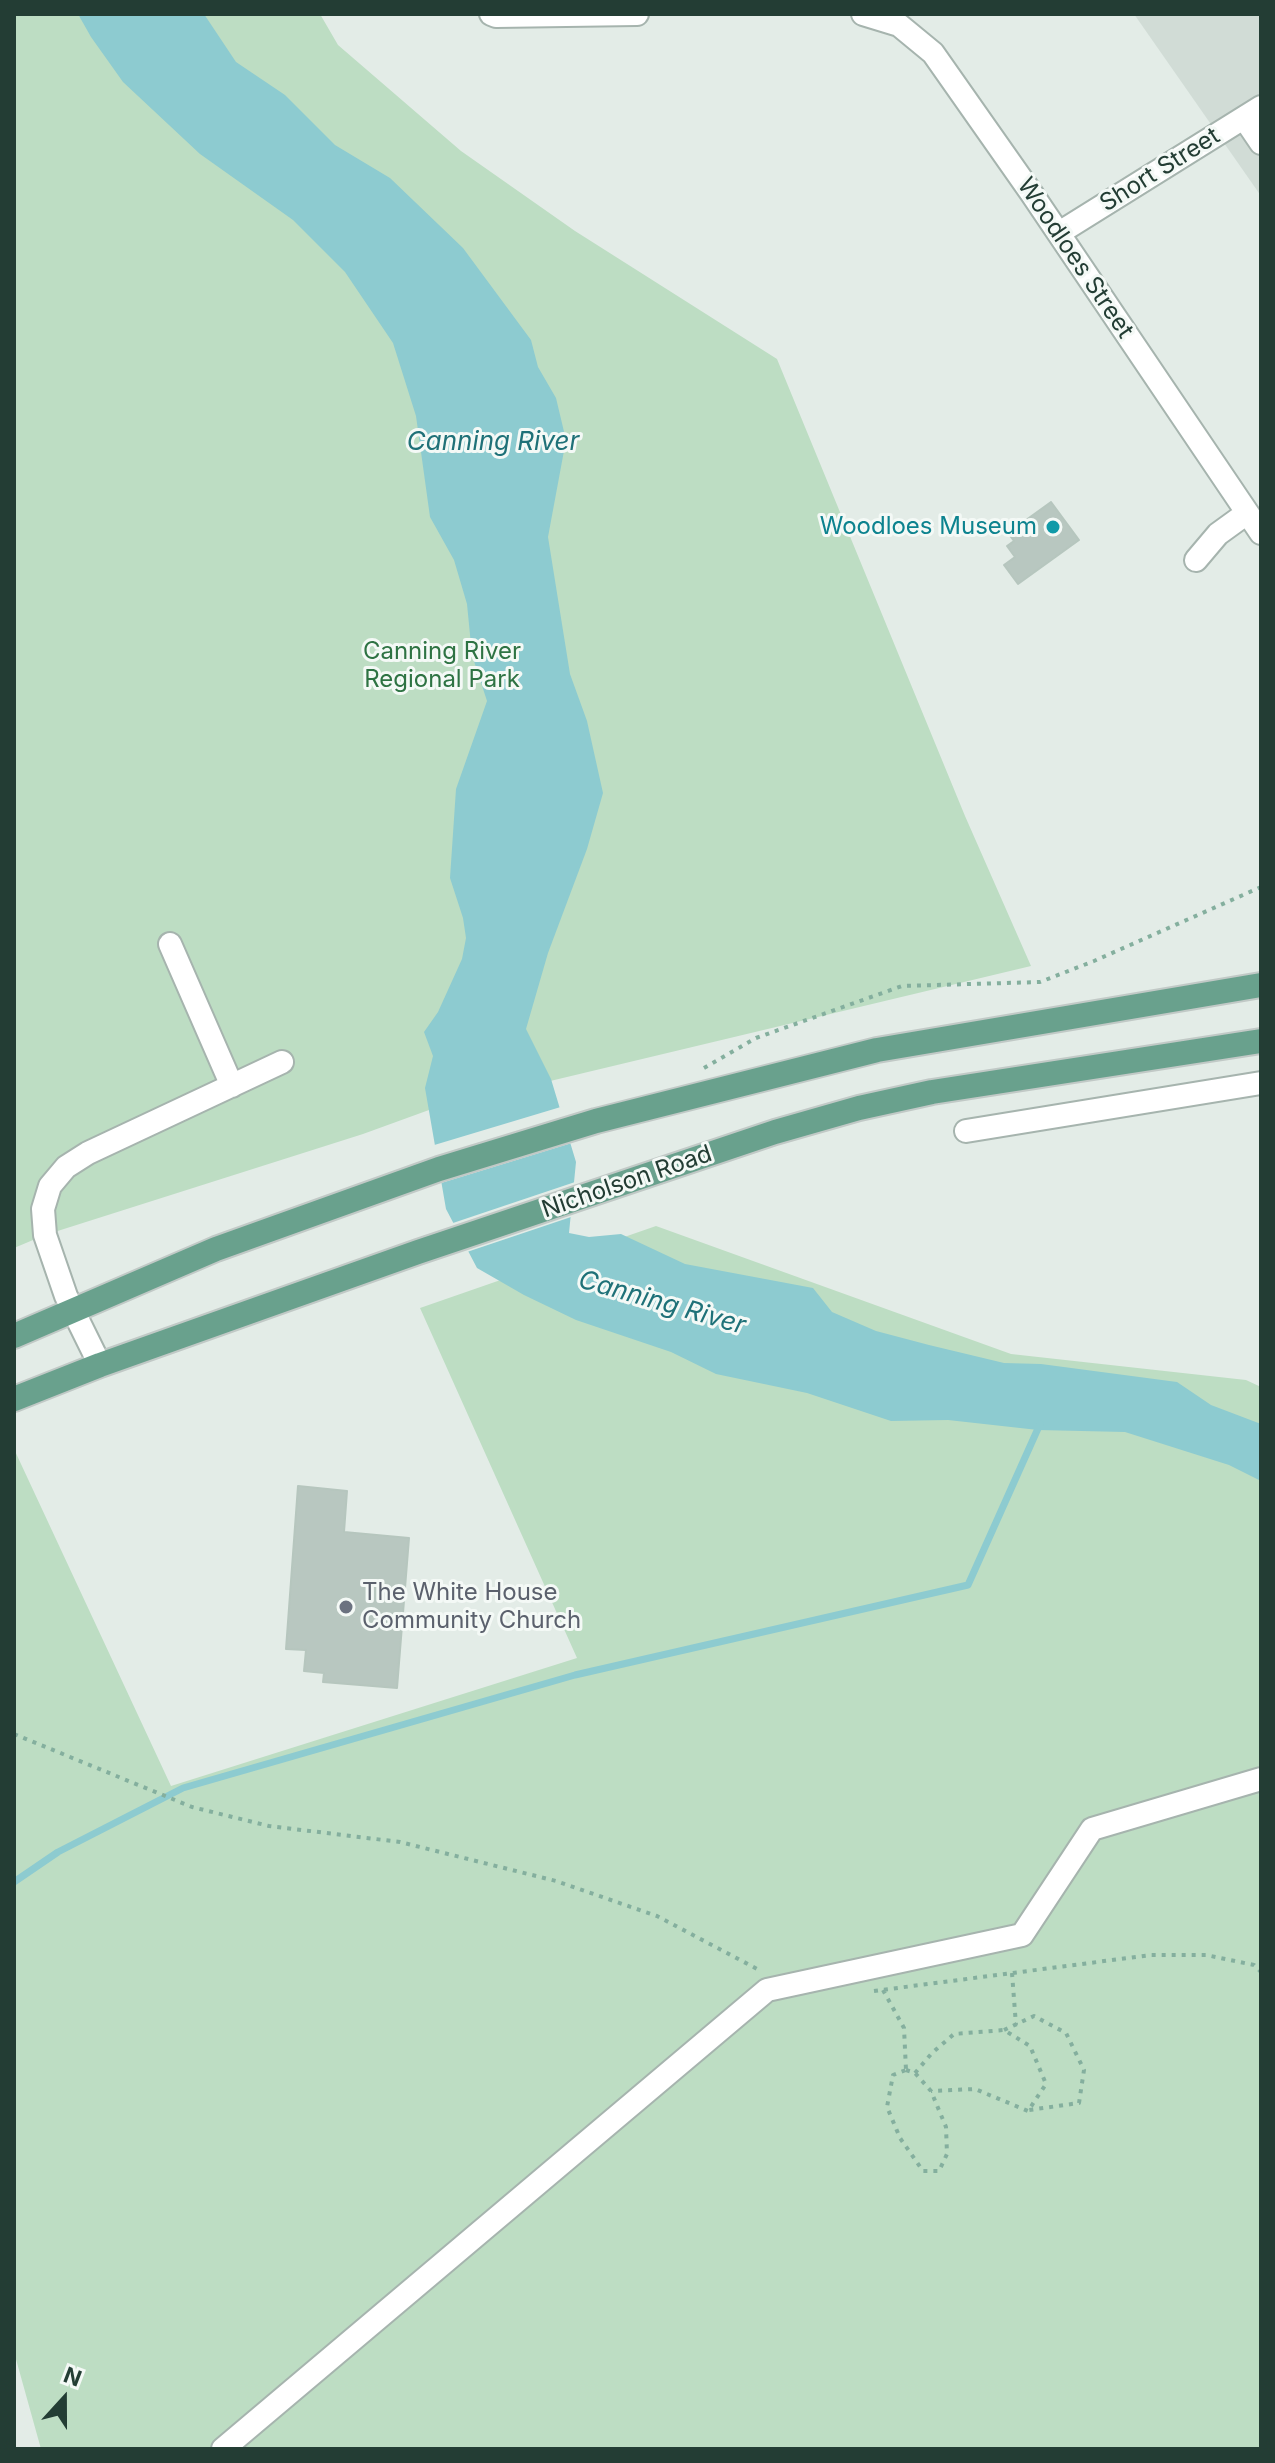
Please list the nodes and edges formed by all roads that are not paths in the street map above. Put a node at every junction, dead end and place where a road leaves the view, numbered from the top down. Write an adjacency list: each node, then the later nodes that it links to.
1 (491, 14): 2 (street)
2 (637, 14)
3 (863, 14): 6 (street, Woodloes Street)
4 (1252, 112): 5 (street); 6 (street, Short Street)
5 (1261, 143)
6 (1059, 233): 7 (street, Woodloes Street)
7 (1247, 513): 8 (street, Woodloes Street); 9 (street)
8 (1261, 533)
9 (1196, 560)
10 (170, 944): 15 (street)
11 (1261, 985): 17 (main road)
12 (1261, 1041): 19 (main road, Nicholson Road)
13 (282, 1062): 15 (street)
14 (1261, 1083): 16 (street)
15 (232, 1086): 17 (street)
16 (966, 1131)
17 (74, 1310): 18 (main road); 19 (street)
18 (14, 1336)
19 (100, 1365): 20 (main road, Nicholson Road)
20 (14, 1399)
21 (1261, 1779): 22 (street)
22 (223, 2449)

